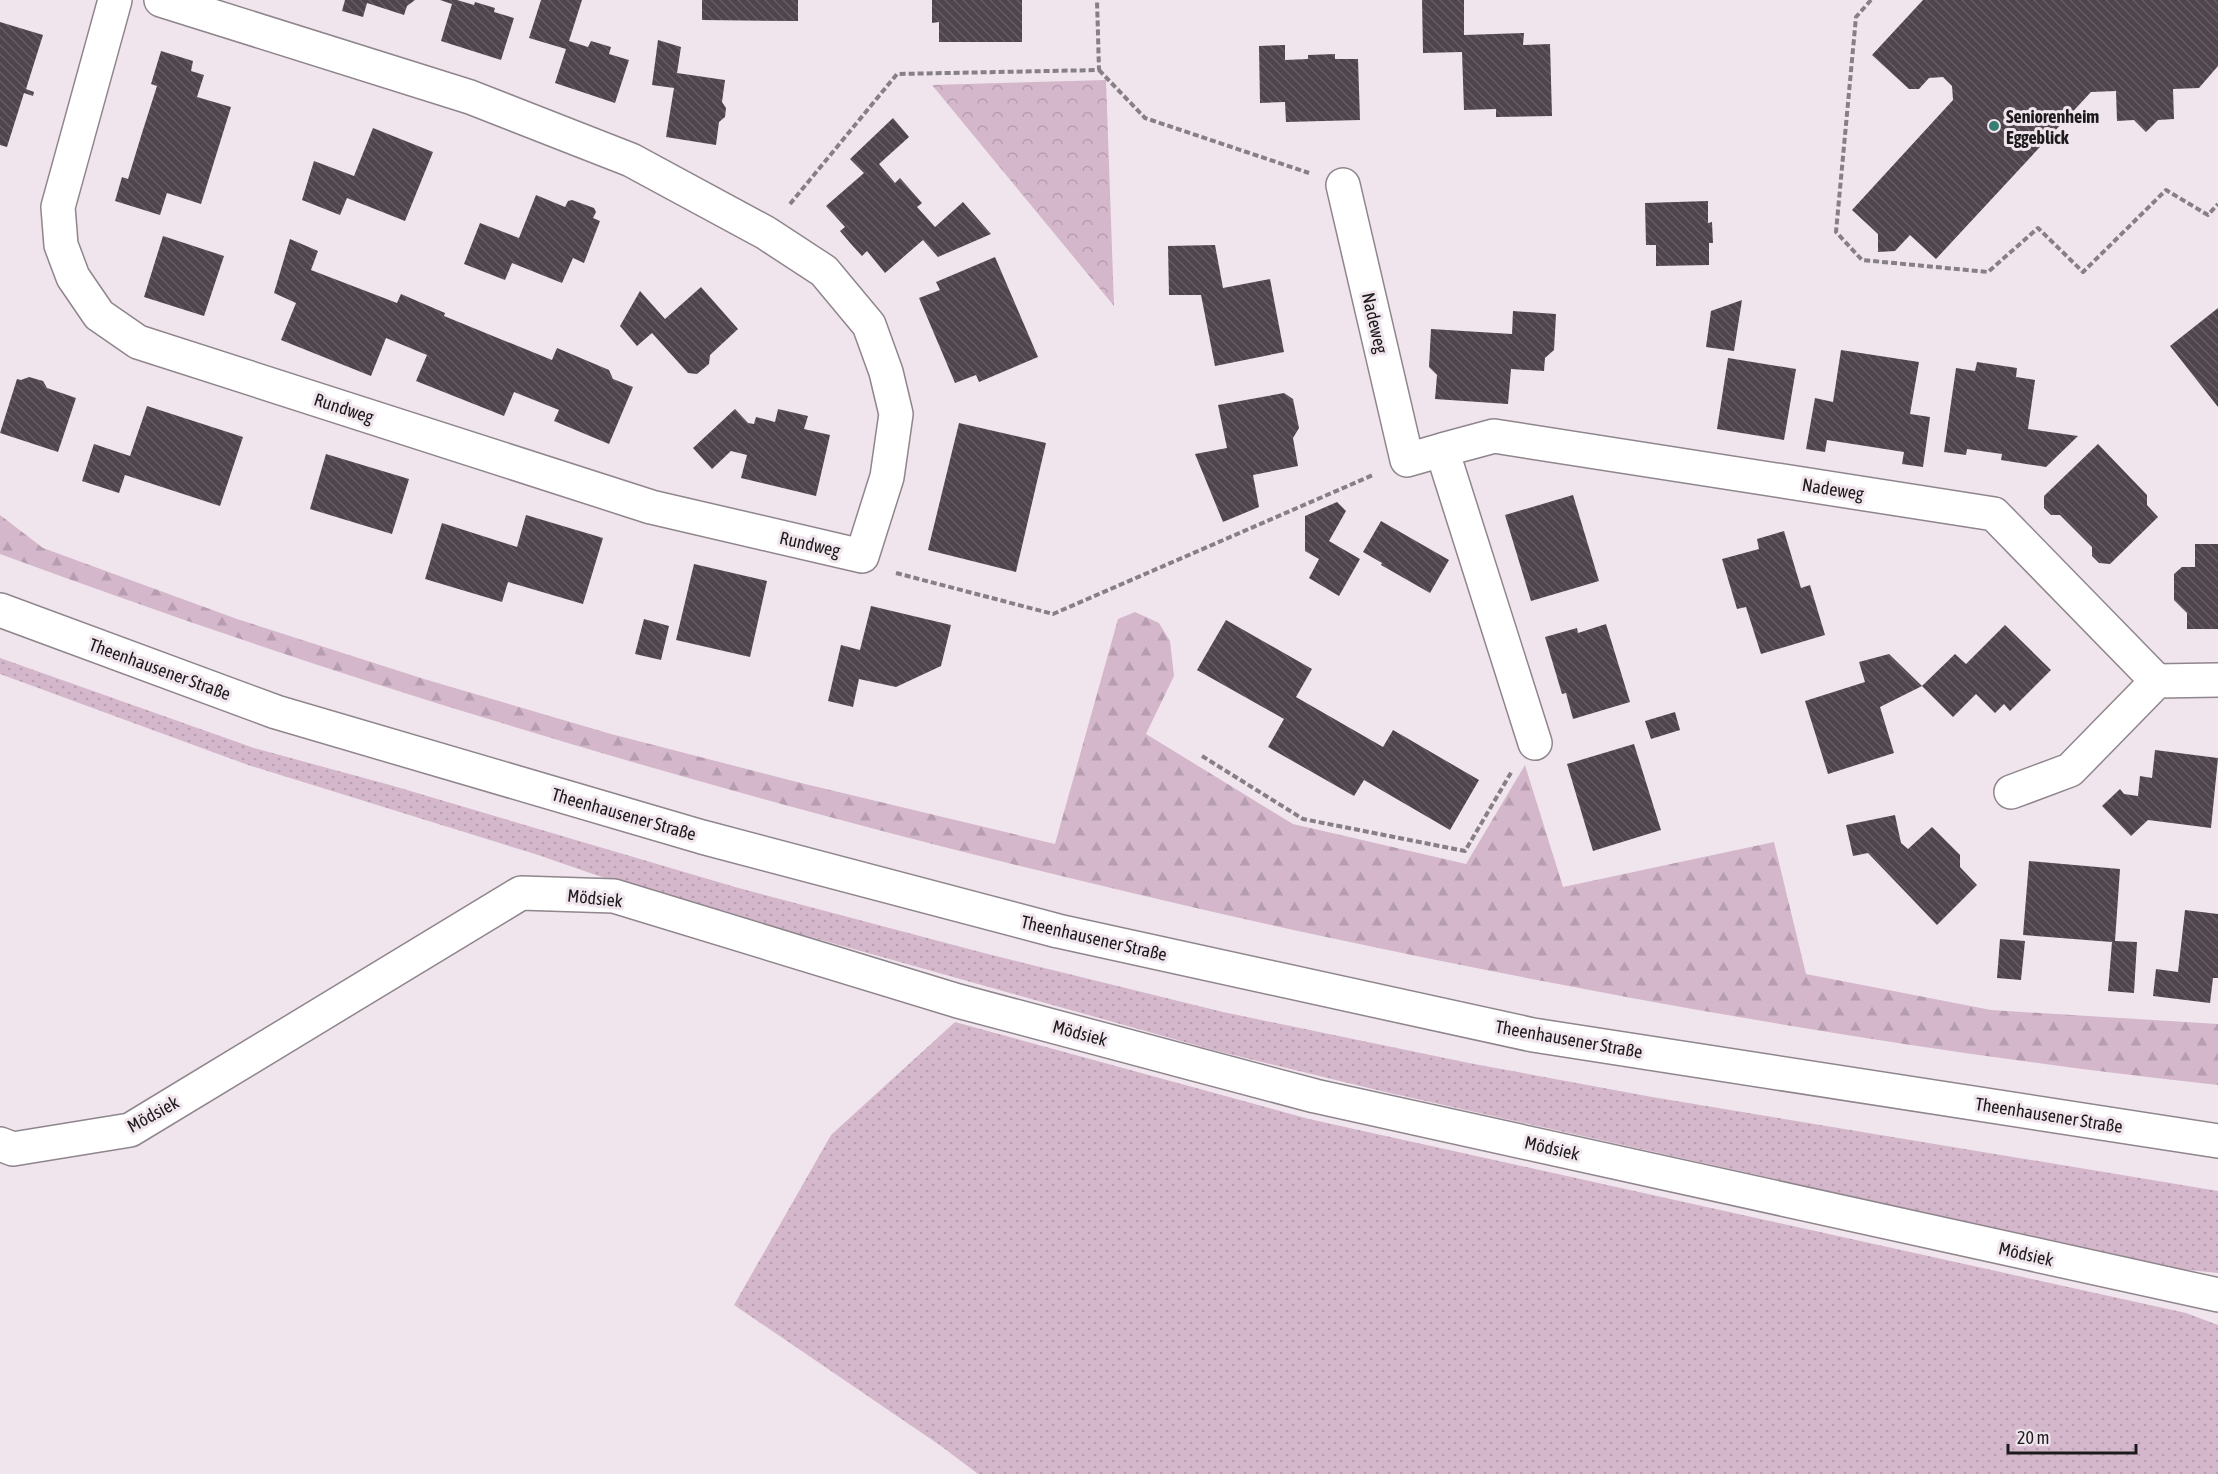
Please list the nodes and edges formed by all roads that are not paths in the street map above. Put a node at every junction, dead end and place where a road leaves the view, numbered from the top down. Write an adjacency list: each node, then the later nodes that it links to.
1 (115, 0): 2 (street, Rundweg)
2 (161, 0)
3 (1343, 185): 4 (street, Nadeweg)
4 (1442, 450): 7 (street, Nadeweg); 8 (street)
5 (0, 610): 10 (street, Theenhausener Straße)
6 (2218, 680): 7 (street)
7 (2157, 681): 9 (street)
8 (1535, 743)
9 (2012, 792)
10 (2217, 1141)
11 (0, 1144): 12 (street, Mödsiek)
12 (2218, 1294)

